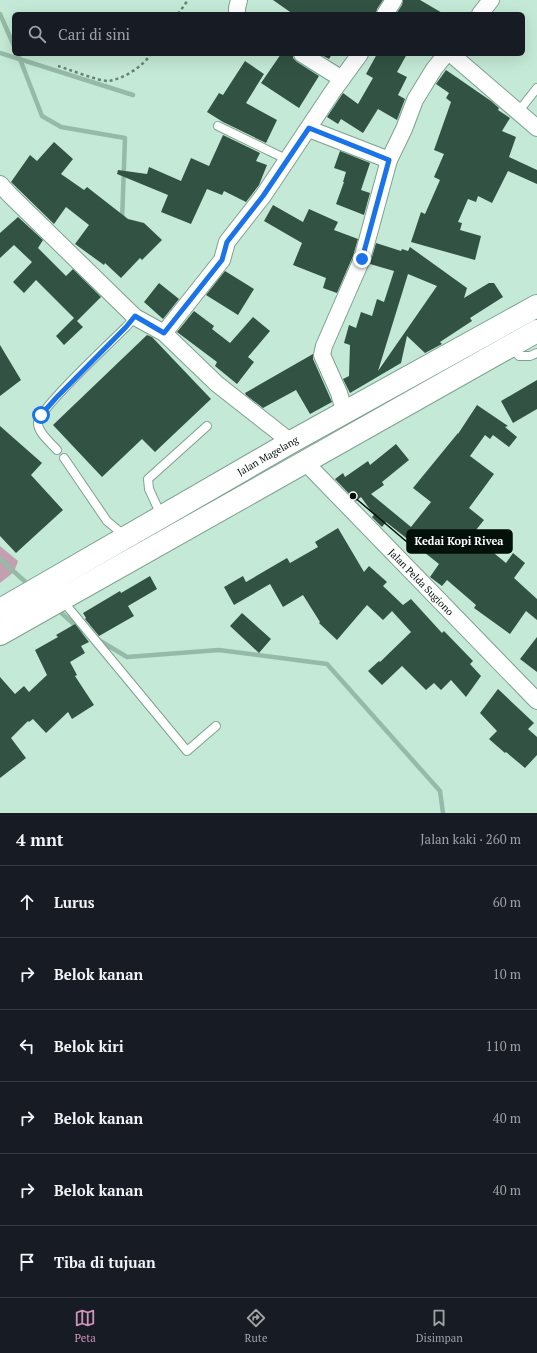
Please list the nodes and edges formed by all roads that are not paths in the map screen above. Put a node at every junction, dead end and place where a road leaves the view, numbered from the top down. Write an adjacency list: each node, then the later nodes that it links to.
1 (239, 0): 4 (street)
2 (394, 0): 5 (street)
3 (491, 0): 6 (street)
4 (238, 12)
5 (386, 12)
6 (482, 12)
7 (305, 56): 11 (street)
8 (359, 56): 11 (street)
9 (444, 56): 18 (street)
10 (453, 56): 13 (street)
11 (342, 79): 15 (street)
12 (537, 88): 13 (lane)
13 (518, 112): 16 (street)
14 (218, 126): 17 (lane)
15 (309, 128): 17 (street); 18 (street)
16 (537, 128)
17 (288, 160): 23 (street)
18 (389, 160): 26 (street)
19 (0, 184): 21 (street)
20 (537, 306): 26 (highway, Jalan Magelang)
21 (135, 316): 23 (street); 29 (lane)
22 (537, 331): 24 (highway)
23 (164, 333): 28 (street)
24 (511, 345): 25 (lane); 31 (highway)
25 (537, 353)
26 (345, 414): 28 (highway, Jalan Magelang)
27 (207, 426): 32 (lane)
28 (291, 442): 32 (highway, Jalan Magelang)
29 (57, 450)
30 (64, 458): 33 (lane)
31 (305, 462): 34 (highway); 37 (street, Jalan Pelda Sugiono)
32 (162, 518): 33 (highway, Jalan Magelang)
33 (128, 538): 35 (highway, Jalan Magelang)
34 (61, 600): 36 (highway); 38 (lane)
35 (0, 610)
36 (0, 634)
37 (537, 701)
38 (216, 726)

